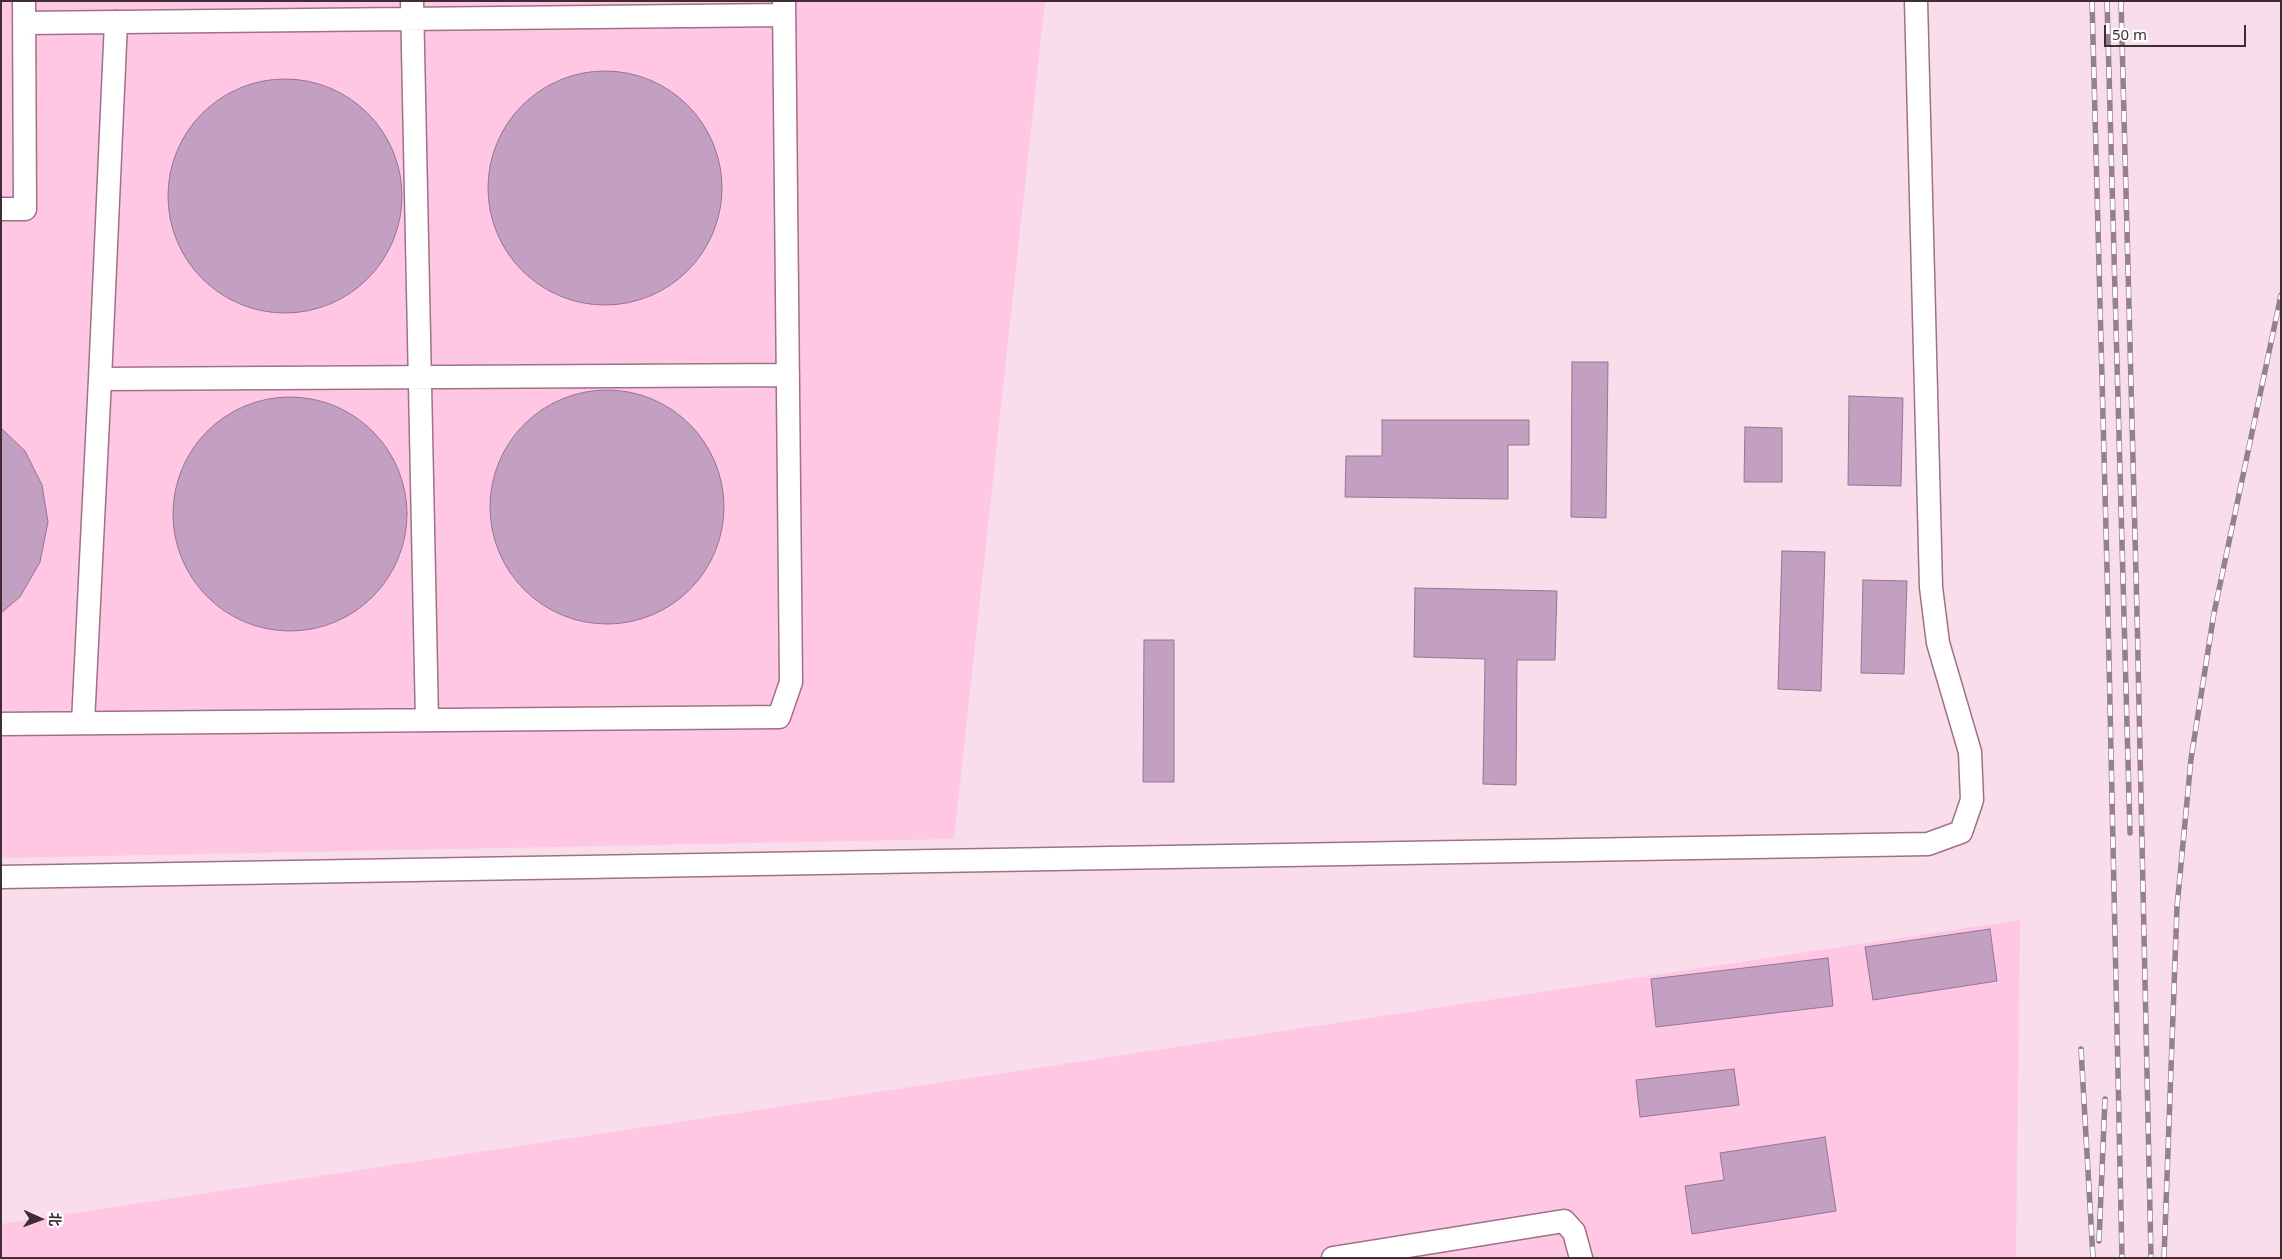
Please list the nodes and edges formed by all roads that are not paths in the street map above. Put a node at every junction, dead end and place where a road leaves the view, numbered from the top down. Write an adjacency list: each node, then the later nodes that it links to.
1 (1916, 1): 13 (street)
2 (784, 8): 3 (street); 7 (street)
3 (412, 10): 5 (street); 8 (street)
4 (24, 12): 5 (street); 6 (street)
5 (116, 22): 9 (street)
6 (1, 209)
7 (788, 375): 8 (street); 10 (street)
8 (420, 377): 9 (street); 10 (street)
9 (100, 378): 11 (street)
10 (427, 720): 11 (street)
11 (83, 723): 12 (street)
12 (1, 724)
13 (1, 877)
14 (1337, 1257): 15 (street)
15 (1581, 1258)

